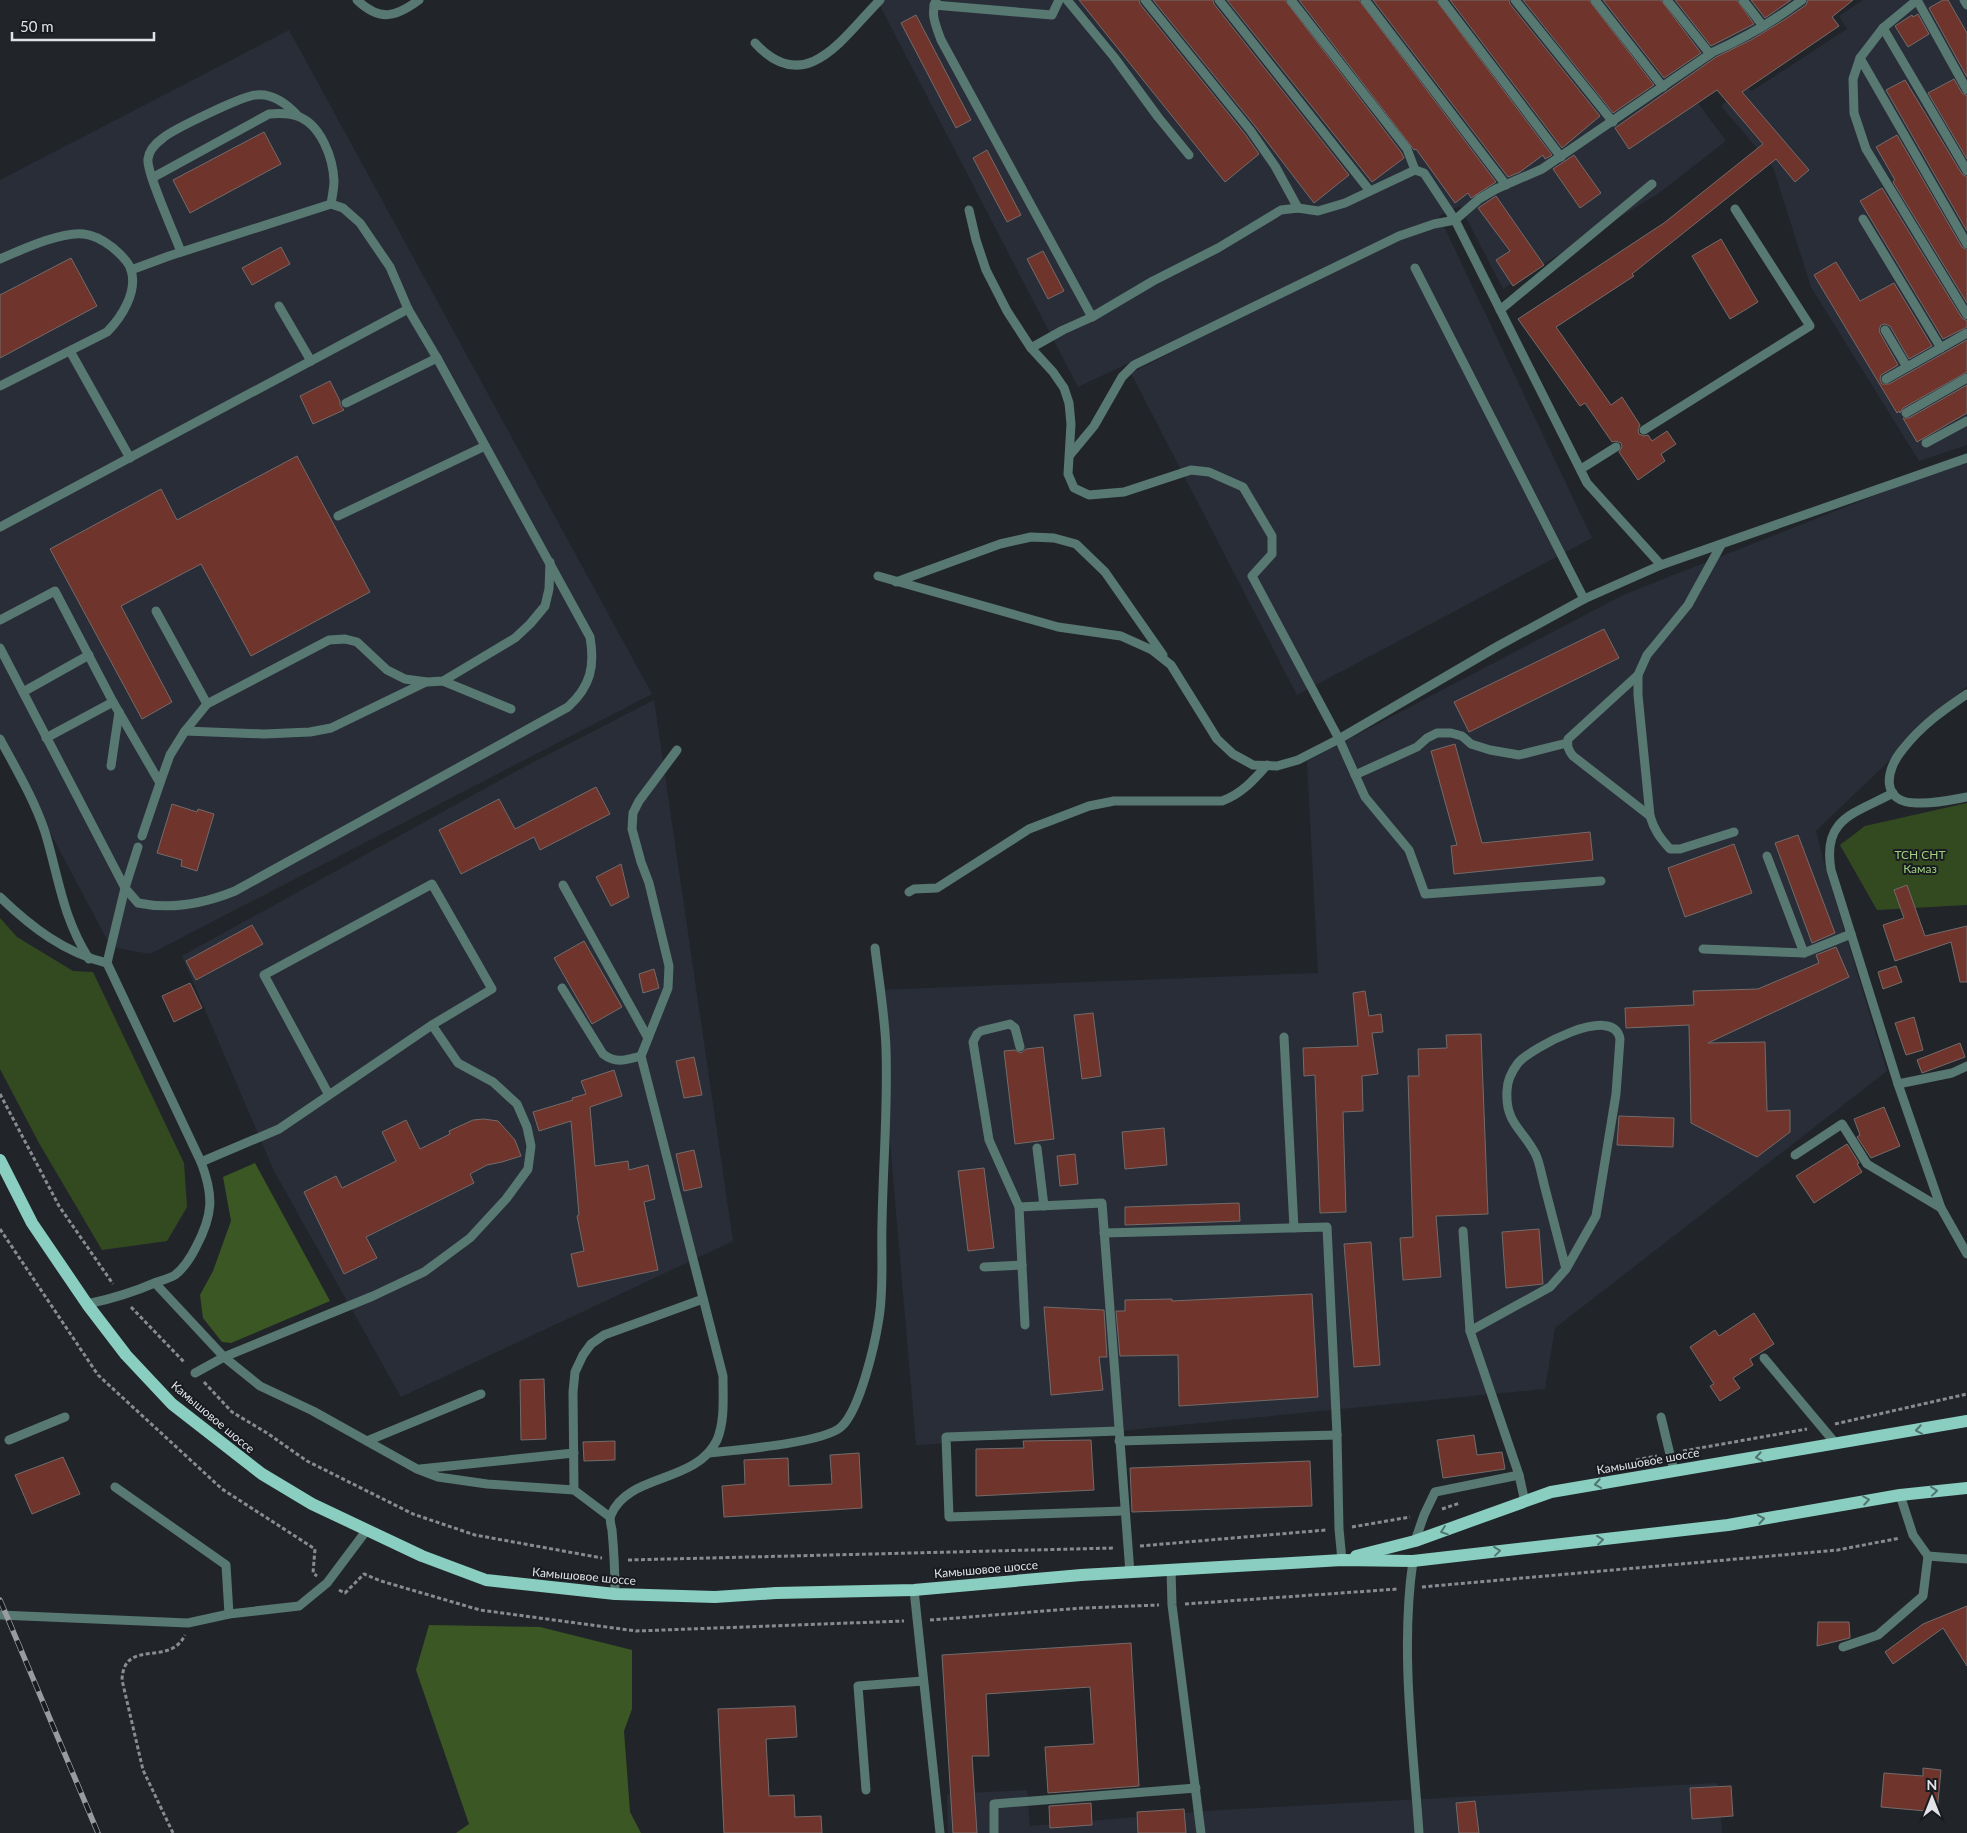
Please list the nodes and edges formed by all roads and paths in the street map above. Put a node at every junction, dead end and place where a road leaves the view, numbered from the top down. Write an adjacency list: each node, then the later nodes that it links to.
1 (357, 0): 2 (lane)
2 (419, 0)
3 (879, 0): 22 (lane)
4 (1059, 0): 18 (lane)
5 (1067, 0): 29 (lane)
6 (1144, 0): 38 (lane)
7 (1219, 0): 36 (lane)
8 (1291, 0): 31 (lane)
9 (1365, 0): 35 (lane)
10 (1442, 0): 30 (lane)
11 (1516, 0): 28 (lane)
12 (1595, 0): 25 (lane)
13 (1667, 0): 23 (lane)
14 (1743, 0): 20 (lane)
15 (1802, 0): 20 (lane)
16 (1917, 0): 21 (lane); 26 (lane)
17 (1964, 0): 19 (lane)
18 (935, 3): 52 (lane)
19 (1967, 5)
20 (1764, 26): 23 (lane)
21 (1883, 28): 24 (lane); 32 (lane)
22 (755, 43)
23 (1710, 54): 25 (lane)
24 (1860, 58): 43 (lane); 51 (lane)
25 (1663, 87): 28 (lane)
26 (1967, 90)
27 (298, 116): 33 (lane); 33 (lane); 37 (lane)
28 (1613, 122): 30 (lane)
29 (1189, 155)
30 (1561, 157): 35 (lane)
31 (1415, 170): 36 (lane); 42 (lane)
32 (1967, 171)
33 (152, 178): 44 (lane)
34 (1652, 184): 50 (lane)
35 (1506, 185): 42 (lane)
36 (1370, 191): 38 (lane)
37 (331, 204): 44 (lane); 49 (lane)
38 (1298, 208): 52 (lane)
39 (1735, 209): 67 (lane)
40 (970, 210): 55 (lane)
41 (1863, 219): 56 (lane)
42 (1455, 220): 50 (lane); 71 (lane)
43 (1967, 244)
44 (181, 252): 47 (lane)
45 (0, 259): 47 (lane)
46 (1415, 268): 82 (lane)
47 (131, 270): 57 (lane)
48 (279, 306): 59 (lane)
49 (408, 309): 58 (lane); 59 (lane)
50 (1500, 310): 74 (lane)
51 (1967, 315)
52 (1092, 317): 55 (lane)
53 (1885, 330): 60 (lane)
54 (1967, 333): 56 (lane)
55 (1031, 348): 71 (lane)
56 (1941, 348): 60 (lane)
57 (70, 351): 63 (lane); 72 (lane)
58 (437, 358): 64 (lane); 69 (lane)
59 (311, 361): 72 (lane)
60 (1907, 367): 62 (lane)
61 (1967, 378): 65 (lane)
62 (1886, 379)
63 (0, 386)
64 (346, 403)
65 (1906, 413)
66 (1967, 421): 68 (lane)
67 (1644, 430)
68 (1926, 443)
69 (486, 446): 75 (lane); 78 (lane)
70 (1616, 447): 74 (lane)
71 (1070, 455): 100 (lane)
72 (130, 458): 76 (lane)
73 (1967, 458): 77 (lane)
74 (1581, 469): 79 (lane)
75 (338, 516)
76 (0, 527)
77 (1721, 545): 79 (lane); 88 (lane)
78 (550, 562): 89 (lane); 116 (lane)
79 (1661, 565): 82 (lane)
80 (878, 576): 81 (lane)
81 (896, 582): 87 (lane); 87 (lane)
82 (1584, 599): 100 (lane)
83 (156, 611): 94 (lane)
84 (0, 620): 86 (lane)
85 (0, 648): 91 (lane)
86 (89, 655): 91 (lane); 93 (lane)
87 (1171, 665): 103 (lane)
88 (1638, 675): 101 (lane); 109 (lane)
89 (443, 681): 90 (lane); 95 (lane)
90 (427, 682): 94 (lane); 97 (lane)
91 (23, 692): 98 (lane)
92 (1967, 694): 107 (lane)
93 (113, 702): 96 (lane); 98 (lane)
94 (207, 704): 97 (lane)
95 (511, 709)
96 (119, 712): 104 (lane); 106 (lane)
97 (186, 731): 106 (lane)
98 (46, 738): 116 (lane)
99 (0, 739): 123 (lane)
100 (1339, 739): 103 (lane); 105 (lane)
101 (1567, 743): 105 (lane); 109 (lane)
102 (677, 750): 128 (lane)
103 (1266, 765): 117 (lane)
104 (111, 766)
105 (1355, 775): 114 (lane)
106 (160, 783): 111 (lane)
107 (1893, 793): 108 (lane); 119 (lane)
108 (1967, 797)
109 (1650, 816): 110 (lane)
110 (1734, 832)
111 (142, 836)
112 (138, 847): 116 (lane)
113 (1767, 856): 122 (lane)
114 (1601, 881)
115 (563, 885): 128 (lane)
116 (125, 888): 124 (lane)
117 (909, 892)
118 (0, 897): 123 (lane)
119 (1851, 934): 122 (lane); 132 (lane)
120 (875, 948): 169 (lane)
121 (1703, 949): 122 (lane)
122 (1804, 953)
123 (89, 958): 124 (lane)
124 (107, 963): 138 (lane)
125 (562, 988): 130 (lane)
126 (432, 1025): 134 (lane); 134 (lane); 156 (lane)
127 (1284, 1037): 142 (lane)
128 (648, 1038): 130 (lane)
129 (1020, 1047): 140 (lane)
130 (640, 1056): 152 (lane)
131 (1967, 1066): 132 (lane)
132 (1898, 1084): 141 (lane)
133 (0, 1094): 151 (path)
134 (329, 1095): 138 (lane)
135 (1037, 1148): 139 (lane)
136 (1795, 1155): 141 (lane)
137 (0, 1160): 153 (main road, Камышовое шоссе)
138 (201, 1162): 150 (lane)
139 (1044, 1206): 140 (lane); 145 (lane)
140 (1018, 1208): 147 (lane)
141 (1941, 1208): 146 (lane)
142 (1294, 1228): 145 (lane); 164 (lane)
143 (0, 1229): 192 (path)
144 (1463, 1231): 155 (lane)
145 (1104, 1232): 163 (lane)
146 (1967, 1254)
147 (1022, 1265): 148 (lane); 154 (lane)
148 (984, 1267)
149 (1566, 1269): 149 (lane); 155 (lane)
150 (155, 1283): 151 (lane); 156 (lane)
151 (121, 1297): 153 (lane); 158 (path)
152 (703, 1299): 169 (lane); 170 (lane)
153 (88, 1304): 181 (main road, Камышовое шоссе)
154 (1025, 1325)
155 (1470, 1331): 173 (lane)
156 (224, 1358): 158 (lane); 166 (lane)
157 (1764, 1358): 168 (lane)
158 (195, 1373): 187 (path)
159 (481, 1394): 166 (lane)
160 (65, 1417): 165 (lane)
161 (1661, 1417): 172 (lane)
162 (1967, 1422): 168 (main road, Камышовое шоссе, one-way to 168)
163 (1119, 1431): 167 (lane); 179 (lane)
164 (1336, 1435): 167 (lane); 188 (lane)
165 (9, 1440)
166 (367, 1441): 171 (lane)
167 (1120, 1441): 179 (lane)
168 (1836, 1444): 172 (main road, Камышовое шоссе, one-way to 172)
169 (709, 1452): 180 (lane)
170 (574, 1453): 171 (lane); 176 (lane)
171 (417, 1469): 176 (lane)
172 (1674, 1471): 178 (main road, Камышовое шоссе, one-way to 178)
173 (1519, 1475): 178 (lane); 183 (lane)
174 (115, 1486): 197 (lane)
175 (1967, 1488): 177 (main road, Камышовое шоссе, one-way to 175)
176 (574, 1490): 180 (lane)
177 (1900, 1495): 182 (lane); 189 (main road, Камышовое шоссе, one-way to 177)
178 (1524, 1502): 183 (main road, Камышовое шоссе, one-way to 183)
179 (1124, 1511): 191 (lane)
180 (610, 1517): 187 (lane)
181 (366, 1531): 192 (lane); 195 (main road, Камышовое шоссе)
182 (1913, 1535): 185 (lane); 193 (path)
183 (1415, 1541): 188 (main road, Камышовое шоссе)
184 (1080, 1548): 187 (path)
185 (1928, 1556): 186 (lane); 201 (lane)
186 (1967, 1559)
187 (616, 1560): 195 (lane)
188 (1342, 1560): 189 (main road, Камышовое шоссе); 190 (main road, Камышовое шоссе)
189 (1413, 1561): 193 (lane)
190 (1171, 1570): 191 (main road, Камышовое шоссе); 196 (lane)
191 (1130, 1573): 194 (main road, Камышовое шоссе)
192 (327, 1583): 197 (lane); 199 (path)
193 (1409, 1589): 196 (path); 209 (lane)
194 (914, 1590): 195 (main road, Камышовое шоссе); 199 (lane)
195 (615, 1594)
196 (1172, 1605): 199 (path); 203 (lane)
197 (229, 1614): 200 (lane)
198 (0, 1615): 200 (lane)
199 (917, 1621): 202 (lane)
200 (188, 1623): 205 (path)
201 (1843, 1647)
202 (923, 1681): 204 (lane); 206 (lane)
203 (1196, 1788): 207 (lane); 208 (lane)
204 (866, 1790)
205 (173, 1833)
206 (940, 1833)
207 (994, 1833)
208 (1201, 1833)
209 (1419, 1833)

